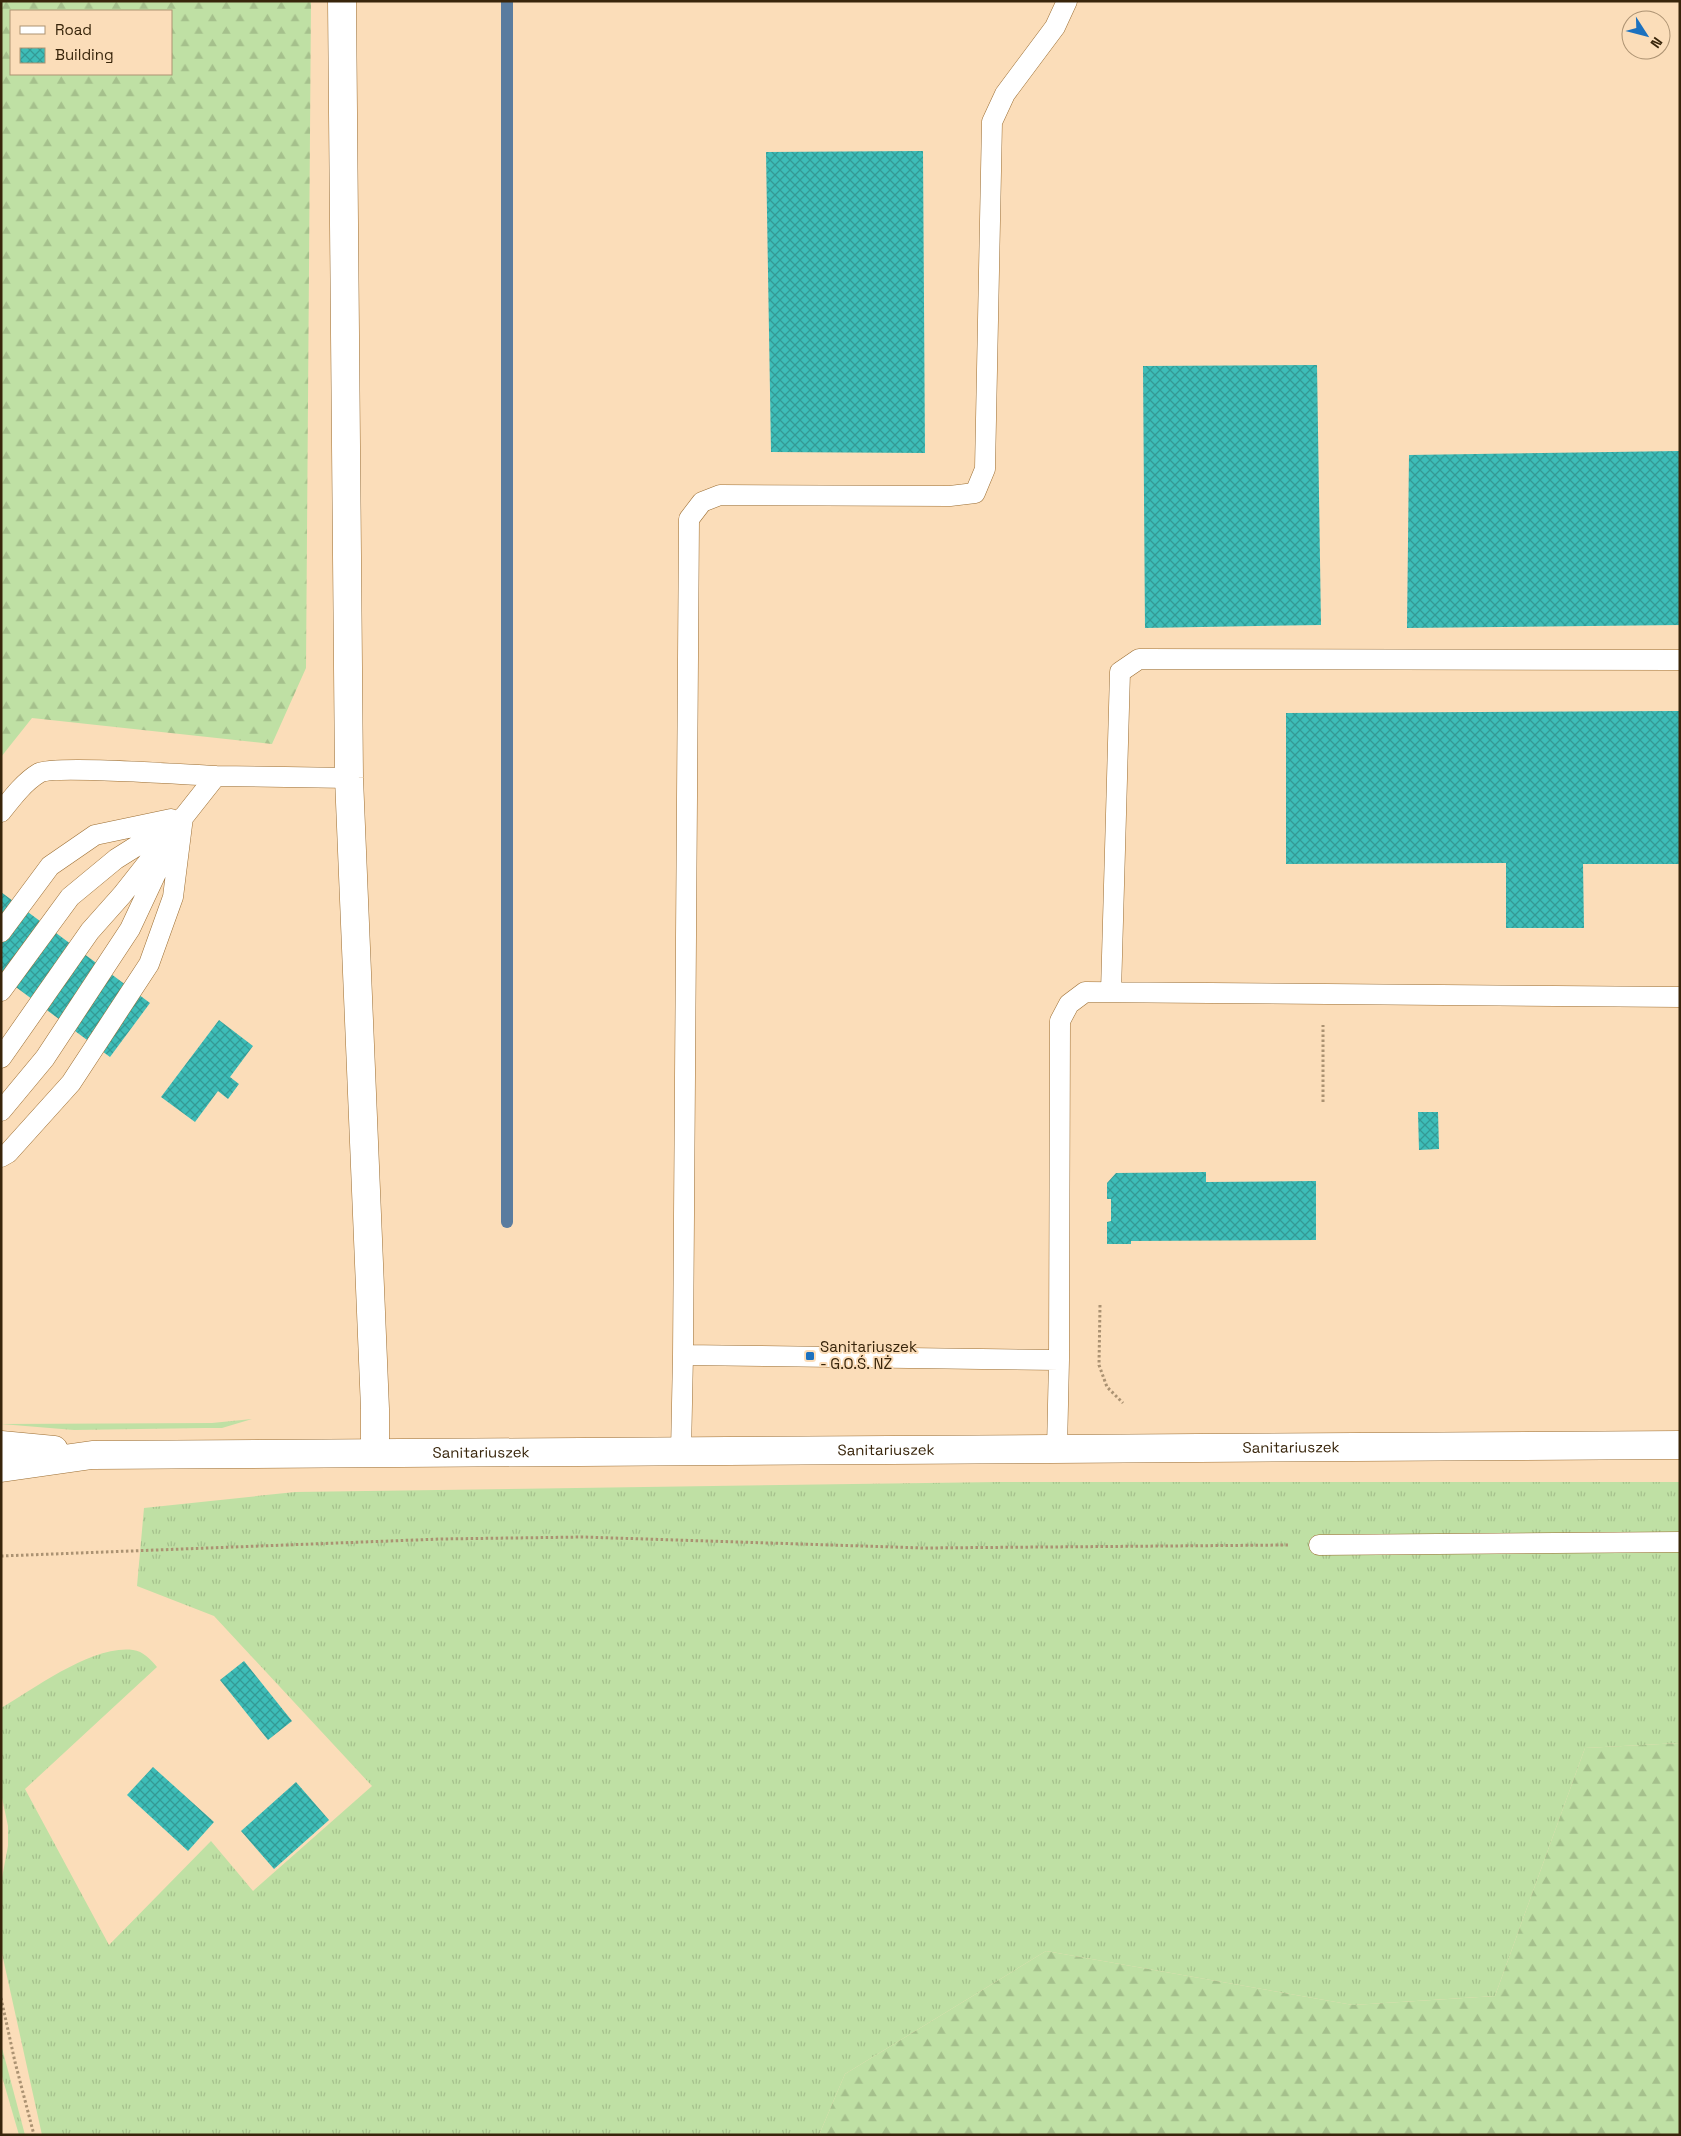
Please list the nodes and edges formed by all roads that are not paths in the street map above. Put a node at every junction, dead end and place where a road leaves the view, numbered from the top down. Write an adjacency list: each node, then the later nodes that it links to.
1 (342, 1): 5 (street)
2 (1067, 1): 15 (lane)
3 (1680, 660): 10 (lane)
4 (216, 776): 5 (lane); 6 (lane); 7 (lane)
5 (349, 778): 20 (street)
6 (1, 812)
7 (183, 817): 8 (lane); 9 (lane); 12 (lane); 13 (lane); 14 (lane)
8 (1, 932)
9 (1, 992)
10 (1112, 992): 11 (lane); 16 (lane)
11 (1680, 998)
12 (1, 1058)
13 (1, 1111)
14 (1, 1157)
15 (683, 1355): 16 (lane); 21 (lane)
16 (1059, 1360): 19 (lane)
17 (1, 1445): 22 (street, Sanitariuszek)
18 (1680, 1446): 19 (street, Sanitariuszek)
19 (1057, 1449): 21 (street, Sanitariuszek)
20 (374, 1452): 21 (street, Sanitariuszek); 22 (street, Sanitariuszek)
21 (681, 1452)
22 (92, 1455): 23 (street, Sanitariuszek)
23 (1, 1468)
24 (1680, 1542): 25 (lane)
25 (1319, 1545)

